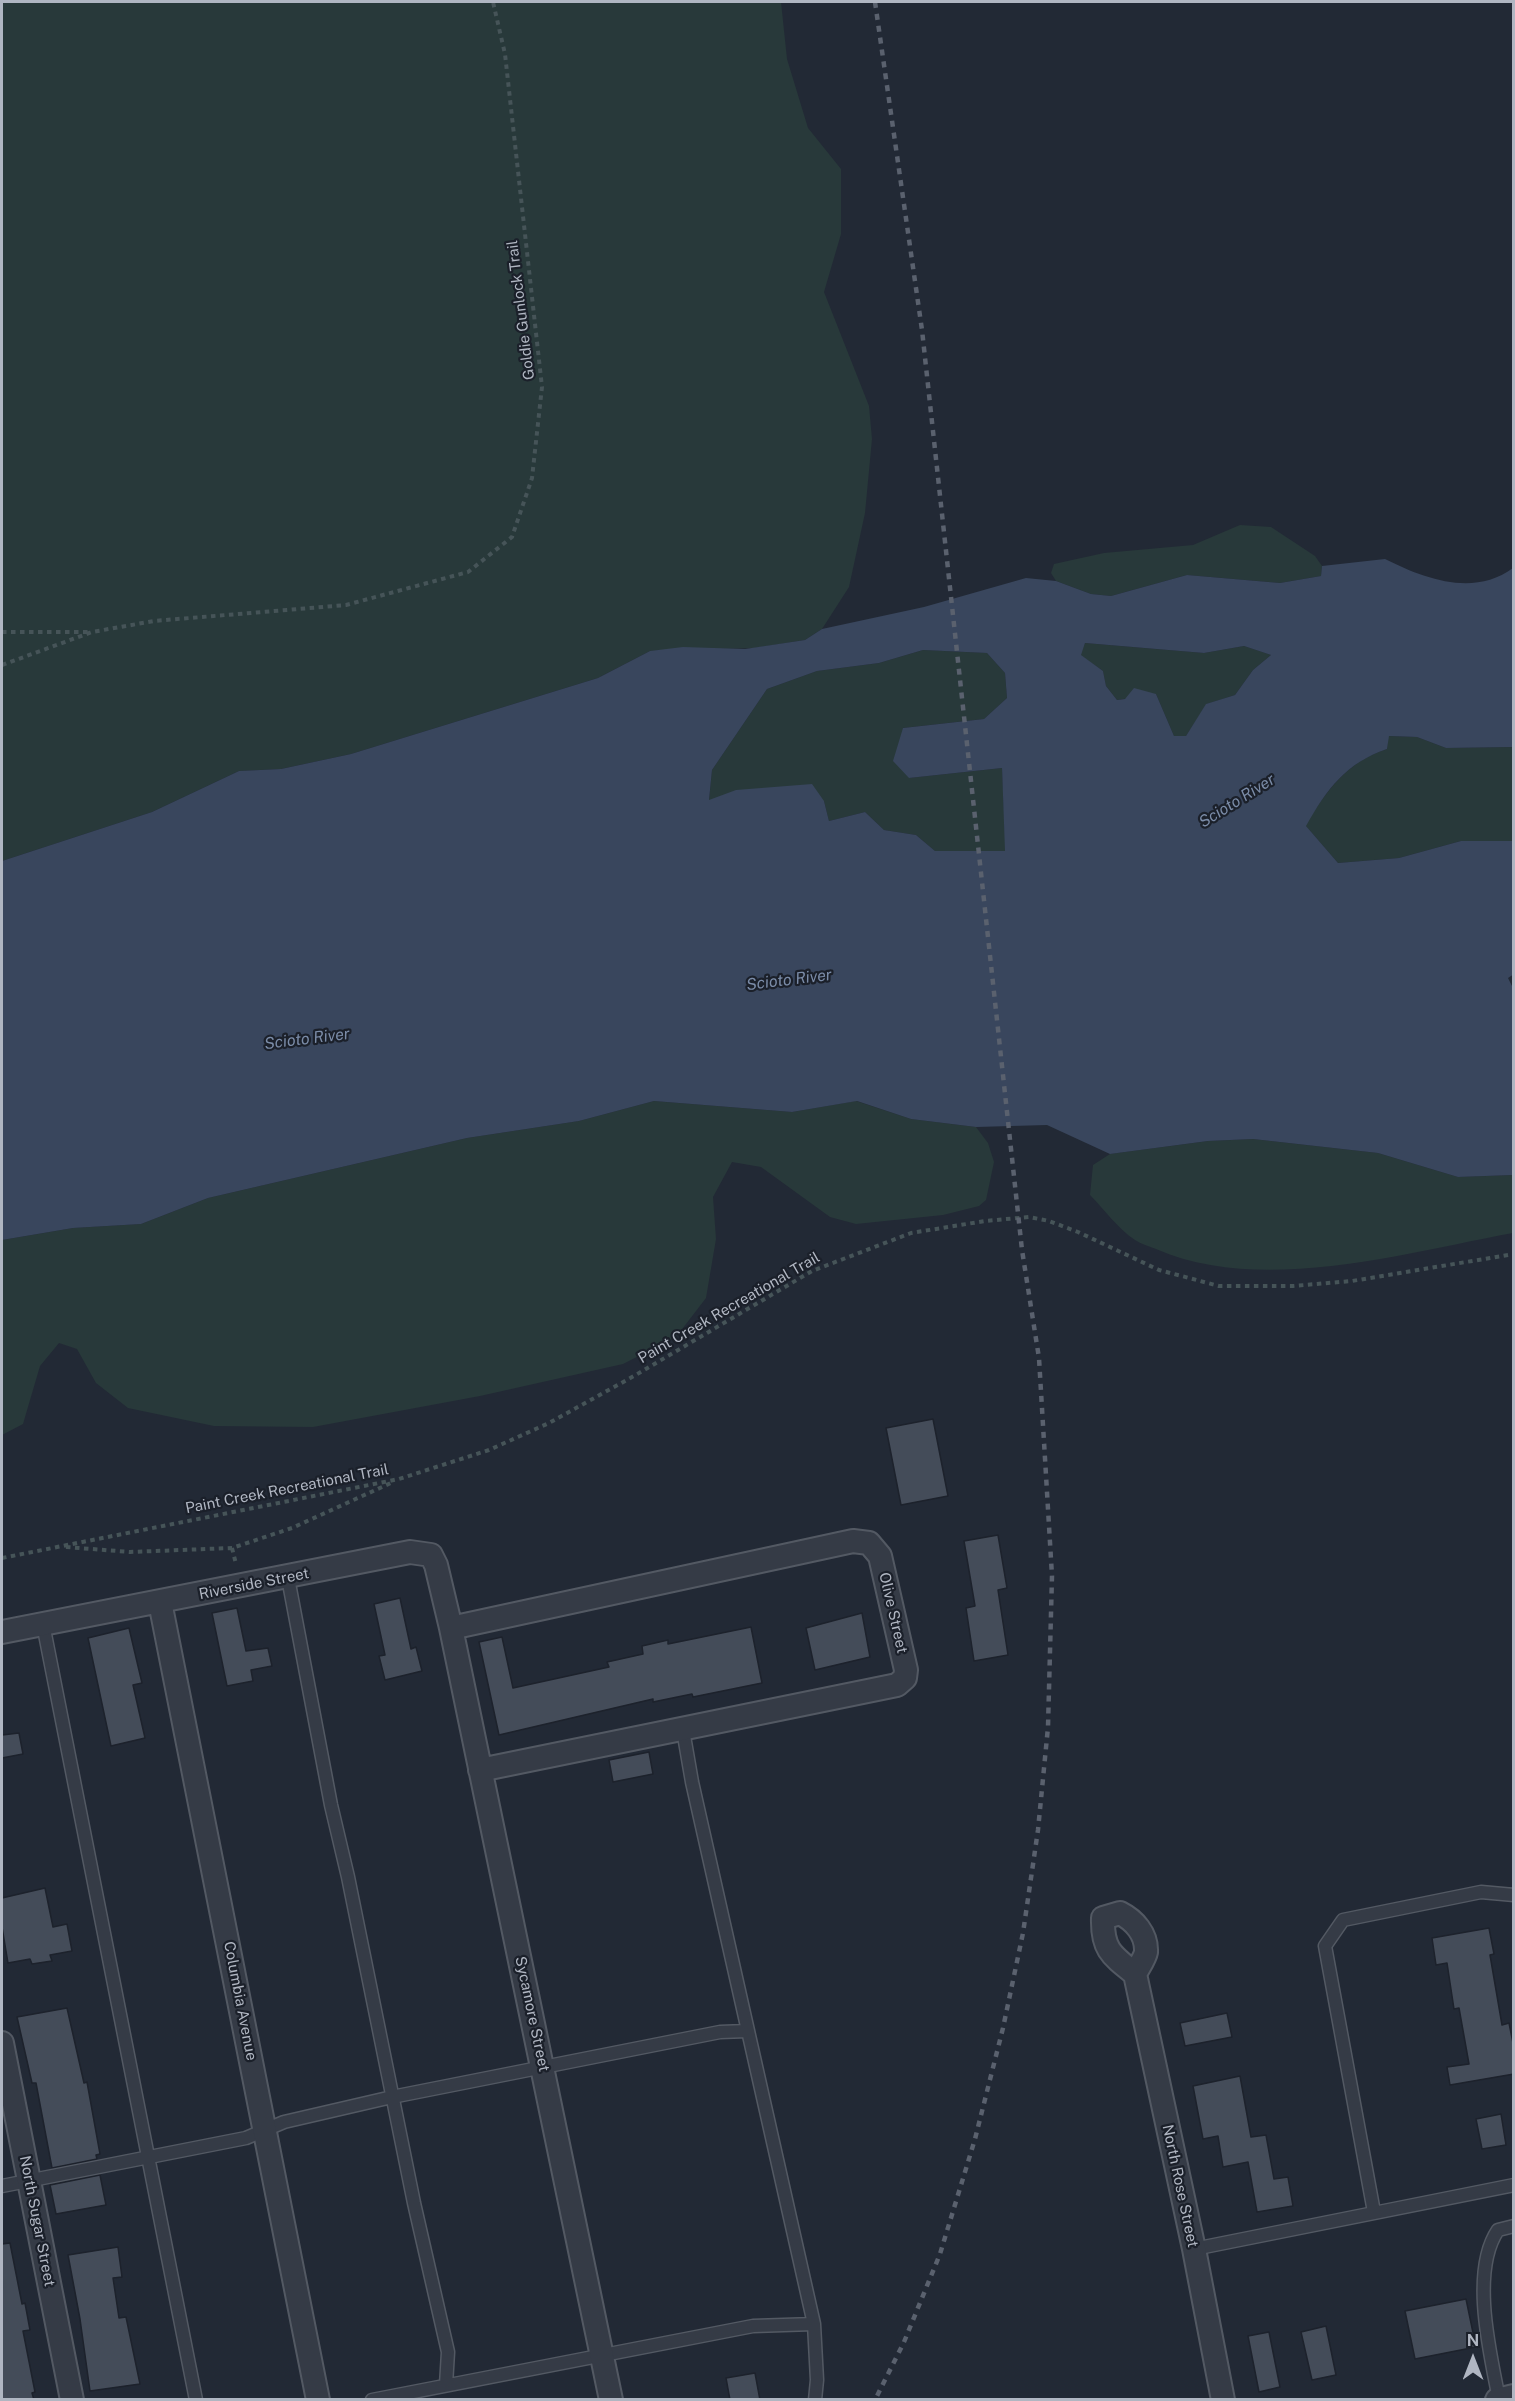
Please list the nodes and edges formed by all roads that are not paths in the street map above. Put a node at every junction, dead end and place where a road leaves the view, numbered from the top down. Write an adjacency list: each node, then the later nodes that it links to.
1 (288, 1578): 2 (street, Riverside Street); 4 (street, Riverside Street); 13 (lane)
2 (160, 1602): 3 (street, Riverside Street); 14 (street, Columbia Avenue)
3 (43, 1624): 5 (street, Riverside Street); 15 (lane)
4 (451, 1628): 6 (street, Olive Street); 7 (street, Sycamore Street)
5 (2, 1632)
6 (683, 1730): 7 (street, Olive Street); 10 (lane)
7 (480, 1770): 12 (street, Sycamore Street)
8 (1514, 1896): 19 (lane)
9 (1134, 1974): 21 (street, North Rose Street)
10 (747, 2031): 12 (lane); 22 (lane)
11 (2, 2043): 16 (street, North Sugar Street)
12 (543, 2066): 13 (lane); 23 (street, Sycamore Street)
13 (392, 2097): 14 (lane); 24 (lane)
14 (266, 2131): 15 (lane); 29 (street, Columbia Avenue)
15 (149, 2159): 16 (lane); 28 (lane)
16 (29, 2181): 18 (lane); 27 (street, North Sugar Street)
17 (1514, 2185): 19 (lane)
18 (2, 2186)
19 (1374, 2212): 21 (lane)
20 (1514, 2226): 26 (lane)
21 (1194, 2249): 33 (street, North Rose Street)
22 (814, 2324): 23 (lane); 32 (lane)
23 (601, 2354): 24 (lane); 31 (street, Sycamore Street)
24 (446, 2385): 30 (lane)
25 (1514, 2396): 26 (street)
26 (1498, 2399)
27 (72, 2400)
28 (196, 2400)
29 (318, 2400)
30 (372, 2400)
31 (611, 2400)
32 (815, 2400)
33 (1223, 2400)

